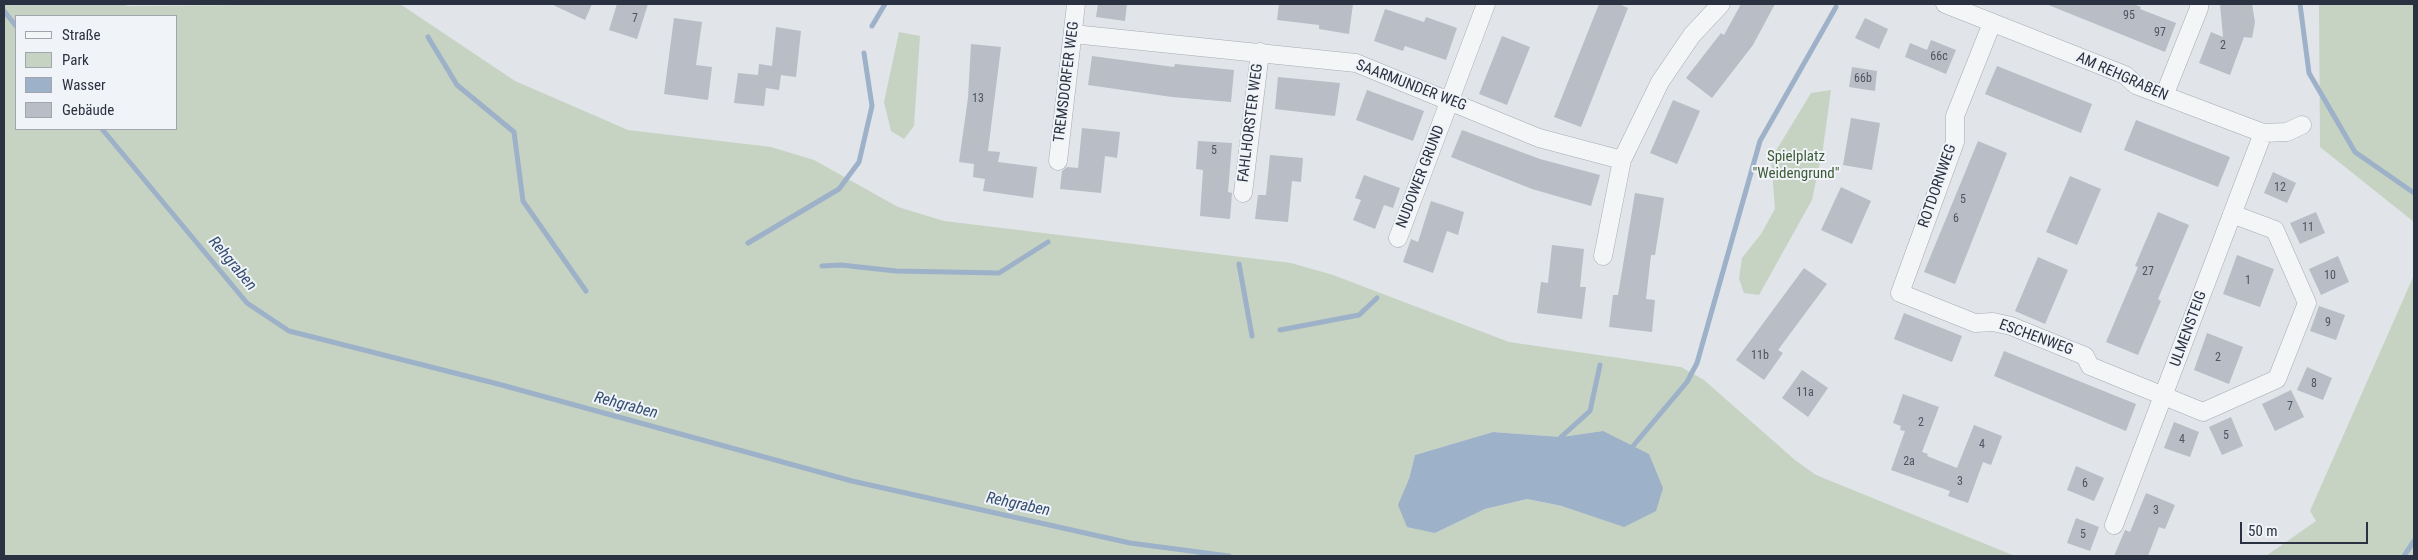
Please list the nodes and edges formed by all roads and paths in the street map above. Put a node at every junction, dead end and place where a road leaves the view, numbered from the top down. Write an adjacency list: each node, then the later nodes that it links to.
1 (1076, 4): 7 (street, TREMSDORFER WEG)
2 (1486, 4): 10 (street, NUDOWER GRUND)
3 (1721, 4): 13 (street)
4 (1945, 4): 6 (street, AM REHGRABEN)
5 (2199, 4): 9 (street)
6 (1992, 23): 9 (street, AM REHGRABEN); 19 (street, ROTDORNWEG)
7 (1073, 34): 8 (street, SAARMUNDER WEG); 14 (street, TREMSDORFER WEG)
8 (1260, 52): 10 (street, SAARMUNDER WEG); 15 (street, FAHLHORSTER WEG)
9 (2164, 96): 12 (street, AM REHGRABEN)
10 (1450, 102): 13 (street, SAARMUNDER WEG); 17 (street, NUDOWER GRUND)
11 (2302, 125): 12 (street, AM REHGRABEN)
12 (2263, 133): 16 (street, ULMENSTEIG)
13 (1622, 160): 18 (street)
14 (1058, 161)
15 (1243, 193)
16 (2232, 214): 20 (street, ULMENSTEIG); 20 (street, ESCHENWEG)
17 (1398, 238)
18 (1603, 256)
19 (1900, 293): 20 (street, ESCHENWEG)
20 (2164, 398): 21 (street, ULMENSTEIG)
21 (2114, 524)

